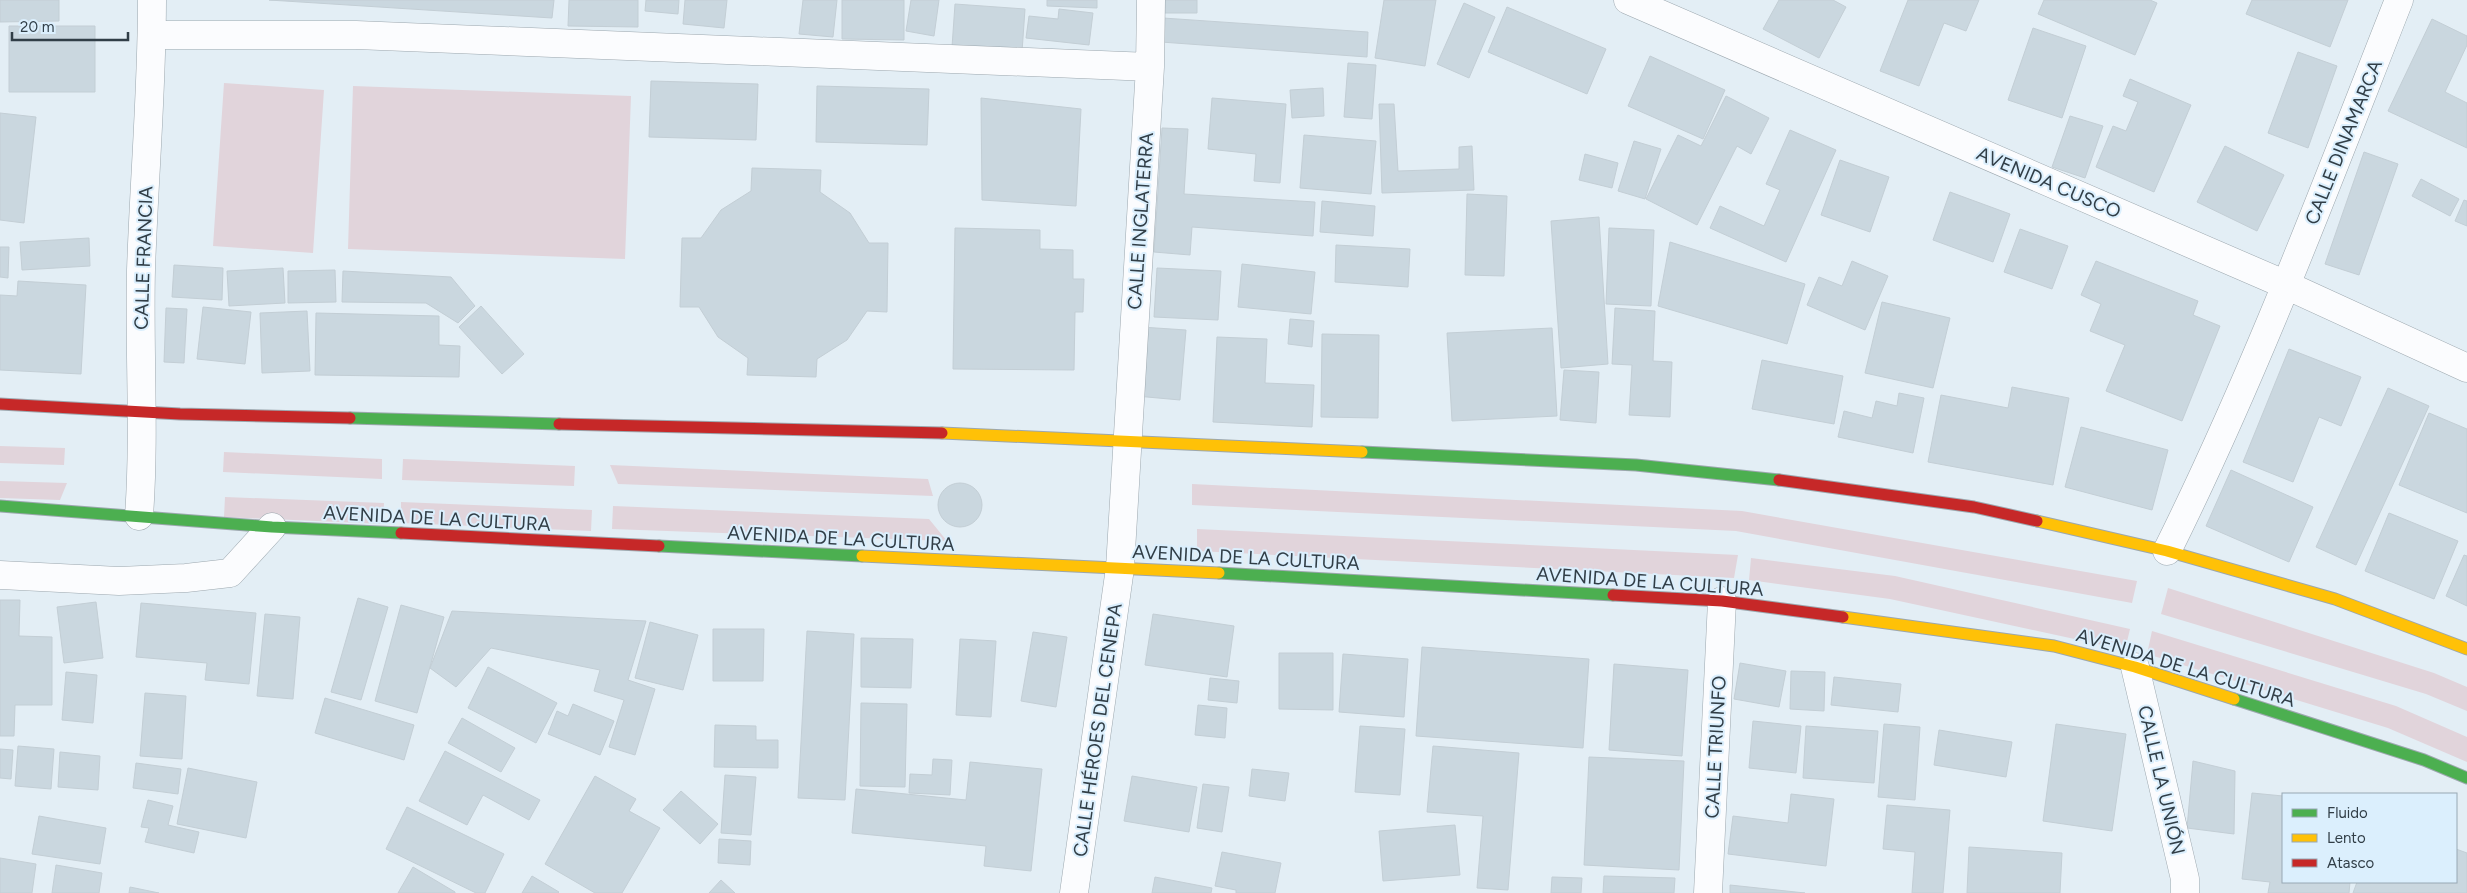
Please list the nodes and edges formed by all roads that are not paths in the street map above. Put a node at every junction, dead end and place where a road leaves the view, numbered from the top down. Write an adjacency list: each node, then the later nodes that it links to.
1 (152, 0): 5 (street, CALLE FRANCIA)
2 (1151, 0): 6 (street, CALLE INGLATERRA)
3 (1628, 0): 7 (street, AVENIDA CUSCO)
4 (2399, 0): 7 (street, CALLE DINAMARCA)
5 (152, 35): 6 (street); 10 (street, CALLE FRANCIA)
6 (1150, 67): 11 (street, CALLE INGLATERRA)
7 (2286, 285): 8 (street, AVENIDA CUSCO); 15 (street, CALLE DINAMARCA)
8 (2467, 368)
9 (0, 404): 10 (highway)
10 (142, 412): 11 (highway); 13 (street, CALLE FRANCIA)
11 (1126, 442): 15 (highway); 16 (street, CALLE INGLATERRA)
12 (0, 506): 13 (highway, AVENIDA DE LA CULTURA)
13 (139, 516): 14 (highway, AVENIDA DE LA CULTURA)
14 (272, 527): 16 (highway, AVENIDA DE LA CULTURA); 17 (street)
15 (2167, 550): 19 (highway)
16 (1120, 568): 18 (highway, AVENIDA DE LA CULTURA); 22 (street, CALLE HÉROES DEL CENEPA)
17 (0, 575)
18 (1722, 601): 20 (highway, AVENIDA DE LA CULTURA); 23 (street, CALLE TRIUNFO)
19 (2467, 649)
20 (2135, 667): 21 (highway, AVENIDA DE LA CULTURA); 24 (street, CALLE LA UNIÓN)
21 (2467, 778)
22 (1074, 893)
23 (1708, 893)
24 (2185, 893)

